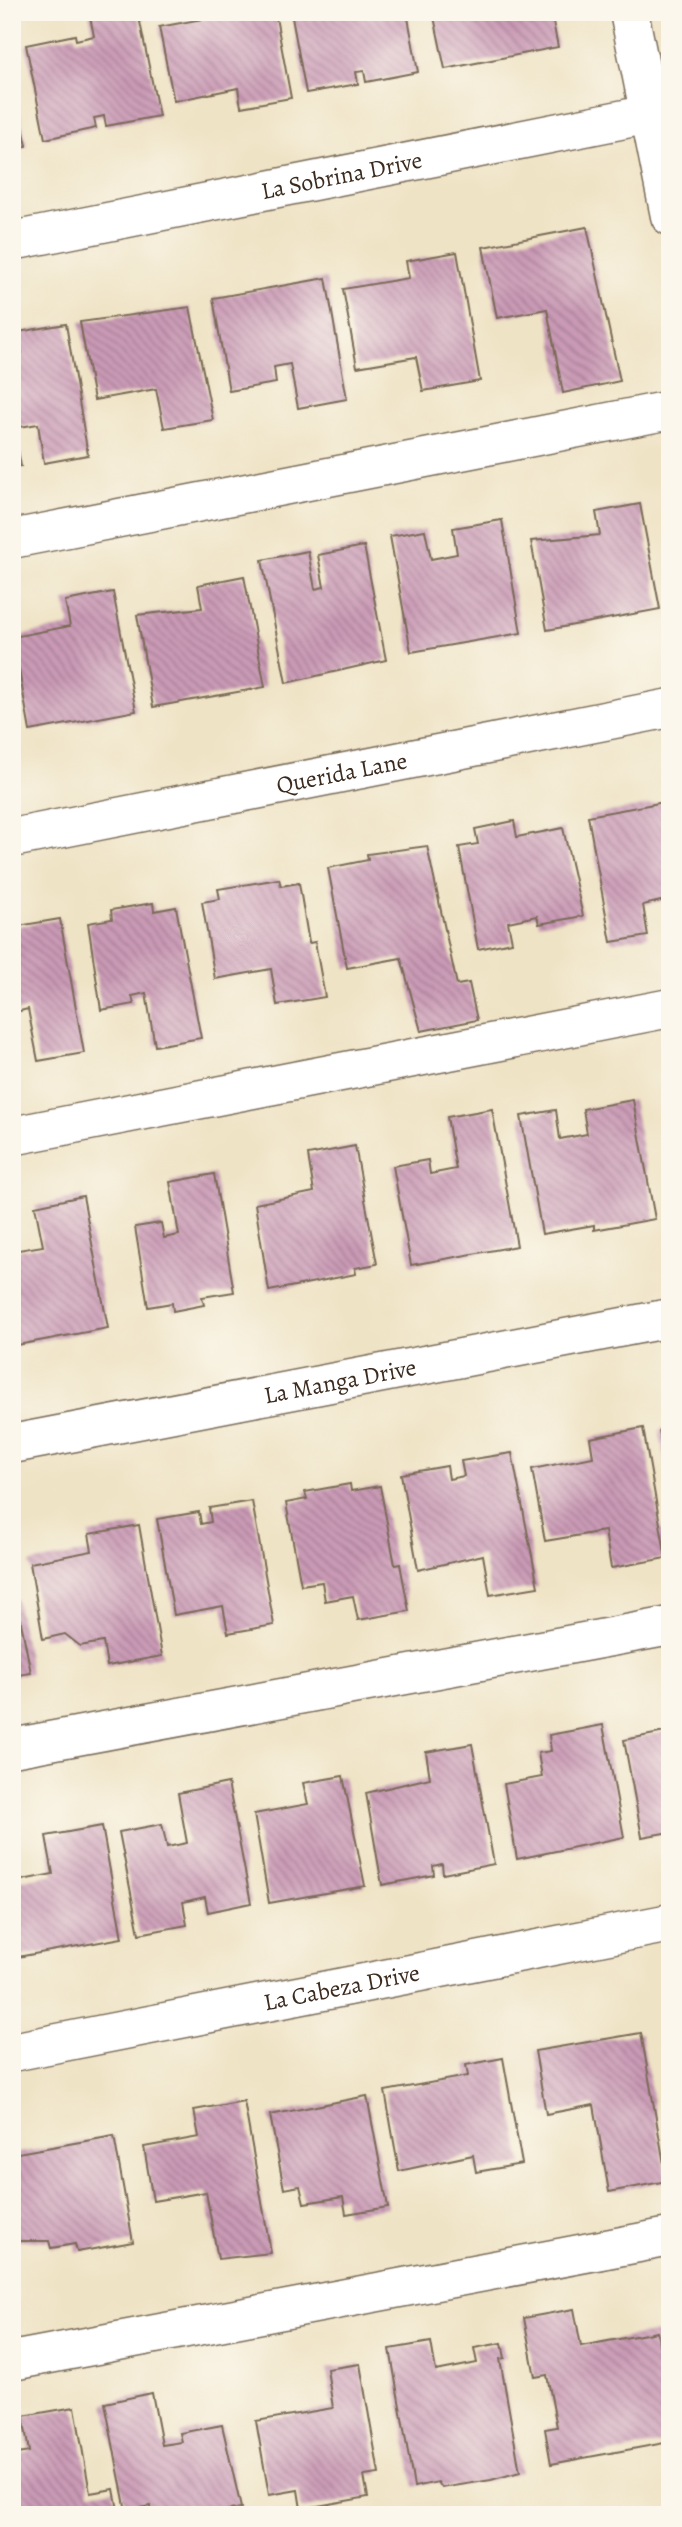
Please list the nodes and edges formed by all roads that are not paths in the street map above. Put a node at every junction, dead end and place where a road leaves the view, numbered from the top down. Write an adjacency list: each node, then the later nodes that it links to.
1 (629, 12): 2 (street)
2 (660, 112): 3 (street); 4 (street, La Sobrina Drive)
3 (670, 216)
4 (12, 241)
5 (670, 410): 6 (street)
6 (12, 539)
7 (670, 708): 8 (street, Querida Lane)
8 (12, 838)
9 (670, 1008): 10 (street)
10 (12, 1136)
11 (670, 1318): 12 (street, La Manga Drive)
12 (12, 1444)
13 (670, 1626): 14 (street)
14 (12, 1748)
15 (670, 1923): 16 (street, La Cabeza Drive)
16 (12, 2052)
17 (670, 2237): 18 (street)
18 (12, 2361)

